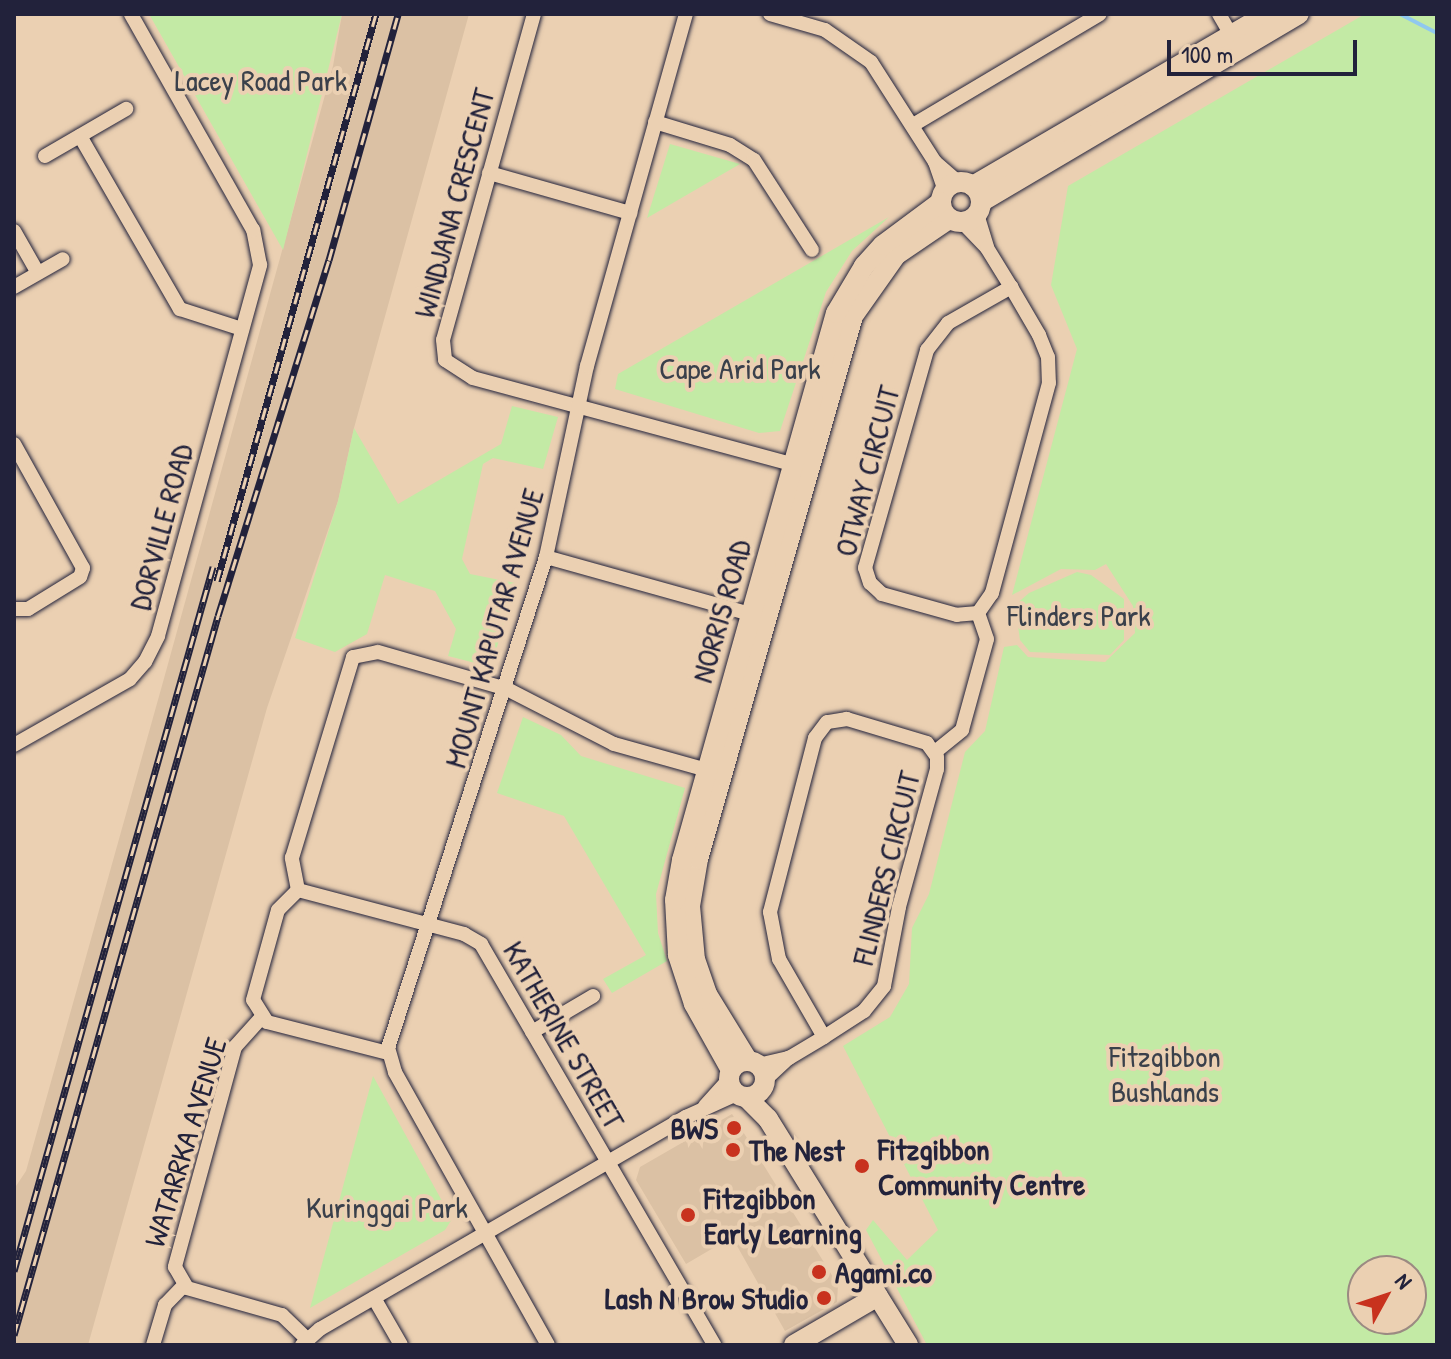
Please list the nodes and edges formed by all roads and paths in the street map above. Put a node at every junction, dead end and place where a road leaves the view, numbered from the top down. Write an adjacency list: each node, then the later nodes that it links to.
1 (131, 14): 24 (street, DORVILLE ROAD)
2 (534, 14): 15 (street, WINDJANA CRESCENT)
3 (686, 14): 11 (street, MOUNT KAPUTAR AVENUE)
4 (770, 14): 12 (street)
5 (1100, 14): 12 (street)
6 (1219, 14): 9 (street)
7 (1267, 14): 9 (main road, NORRIS ROAD)
8 (1299, 14): 16 (main road, NORRIS ROAD)
9 (1231, 35): 16 (main road, NORRIS ROAD)
10 (126, 109): 13 (street)
11 (655, 122): 17 (street, MOUNT KAPUTAR AVENUE); 19 (street)
12 (913, 125): 16 (street)
13 (80, 136): 14 (street); 24 (street)
14 (45, 156)
15 (489, 173): 17 (street); 25 (street, WINDJANA CRESCENT)
16 (961, 202): 23 (street); 27 (main road, NORRIS ROAD)
17 (630, 213): 25 (street, MOUNT KAPUTAR AVENUE)
18 (14, 231): 21 (street)
19 (812, 250)
20 (63, 259): 21 (street)
21 (38, 273): 22 (street)
22 (14, 287)
23 (1011, 287): 30 (street); 30 (street, OTWAY CIRCUIT)
24 (242, 329): 33 (street, DORVILLE ROAD)
25 (578, 404): 27 (street, WINDJANA CRESCENT); 28 (street, MOUNT KAPUTAR AVENUE)
26 (14, 444): 29 (street)
27 (801, 466): 31 (main road, NORRIS ROAD)
28 (546, 557): 31 (street); 32 (street, MOUNT KAPUTAR AVENUE)
29 (14, 609)
30 (978, 613): 34 (street)
31 (759, 616): 35 (main road, NORRIS ROAD)
32 (507, 689): 35 (street); 36 (street); 37 (street, MOUNT KAPUTAR AVENUE)
33 (14, 745)
34 (935, 752): 41 (street, FLINDERS CIRCUIT); 41 (street, FLINDERS CIRCUIT)
35 (715, 772): 43 (main road, NORRIS ROAD)
36 (298, 890): 37 (street, KATHERINE STREET); 39 (street)
37 (426, 923): 40 (street, KATHERINE STREET); 42 (street, MOUNT KAPUTAR AVENUE)
38 (593, 996): 40 (street)
39 (261, 1018): 42 (street); 46 (street, WATARRKA AVENUE)
40 (532, 1032): 44 (street, KATHERINE STREET)
41 (824, 1037): 43 (street, FLINDERS CIRCUIT)
42 (388, 1053): 45 (street)
43 (747, 1079): 44 (street); 48 (main road, NORRIS ROAD)
44 (608, 1162): 45 (street); 53 (street, KATHERINE STREET)
45 (488, 1232): 47 (street); 52 (street)
46 (184, 1285): 49 (street); 50 (street)
47 (374, 1298): 49 (street); 51 (street)
48 (877, 1304): 54 (main road); 55 (main road); 56 (main road); 57 (main road)
49 (305, 1342)
50 (153, 1345)
51 (401, 1345)
52 (548, 1345)
53 (714, 1345)
54 (794, 1345)
55 (820, 1345)
56 (893, 1345)
57 (908, 1345)

